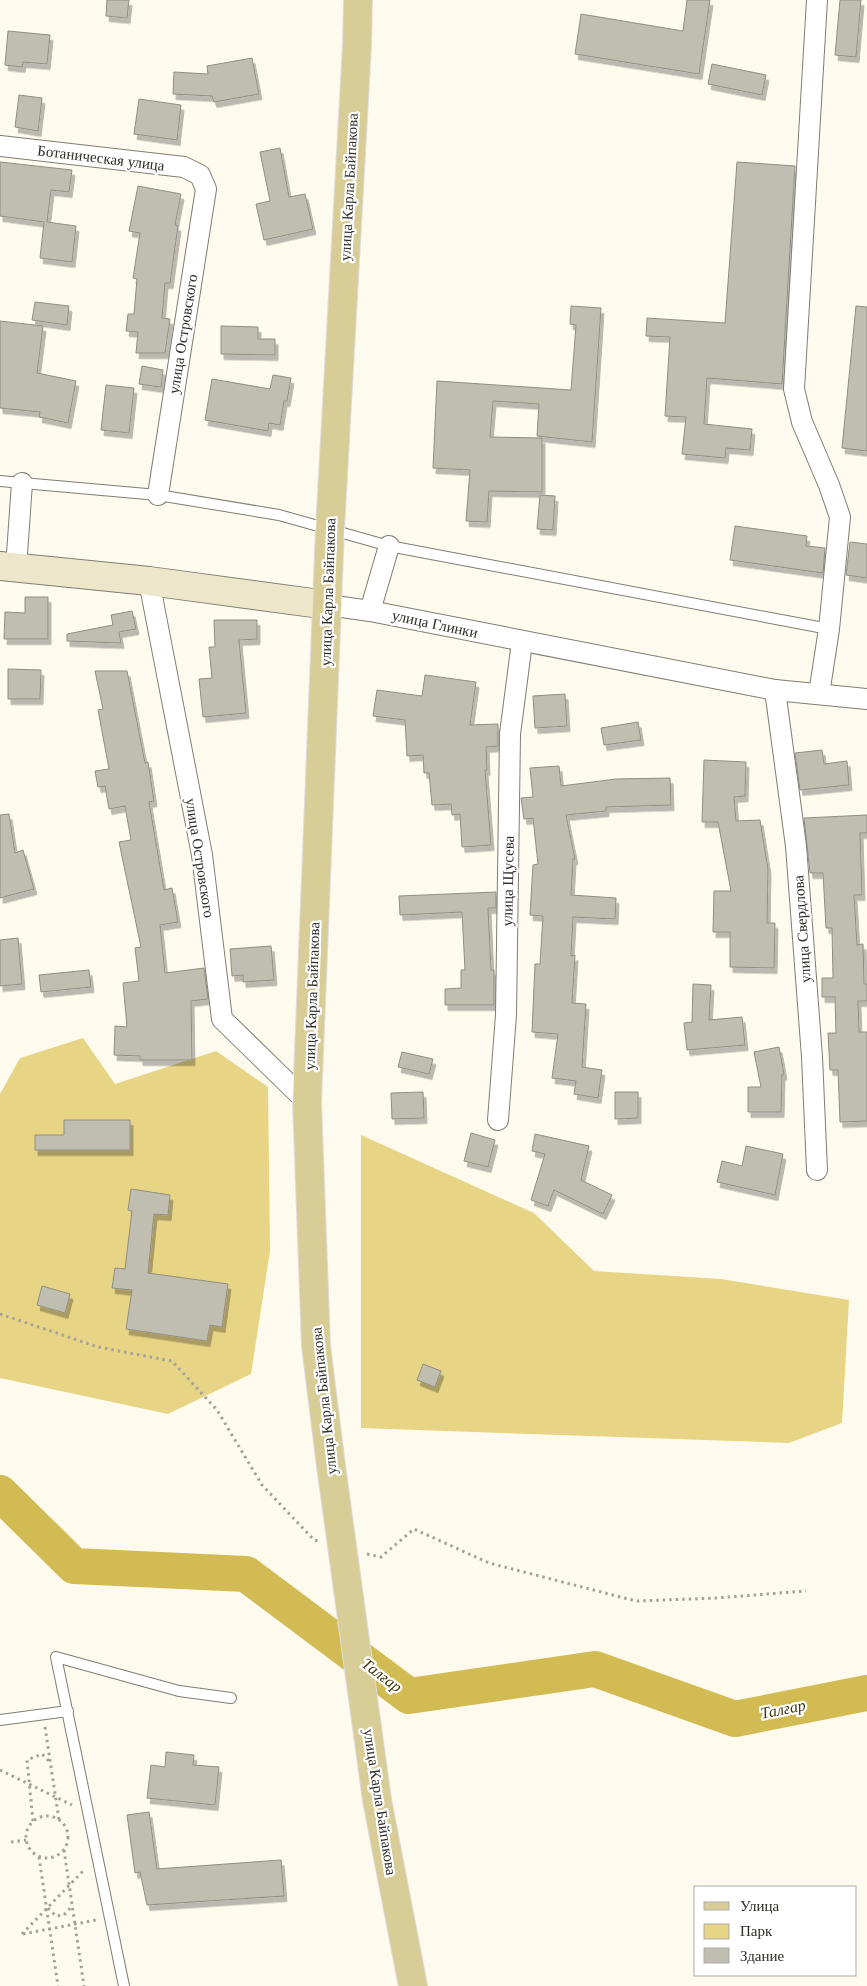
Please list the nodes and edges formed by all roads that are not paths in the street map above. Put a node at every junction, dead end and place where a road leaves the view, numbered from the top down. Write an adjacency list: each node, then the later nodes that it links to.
1 (358, 0): 8 (main road, улица Карла Байпакова)
2 (817, 0): 14 (street)
3 (0, 146): 4 (street, Ботаническая улица)
4 (200, 175): 7 (street, улица Островского)
5 (0, 482): 6 (lane)
6 (22, 483): 7 (lane); 10 (street)
7 (158, 495): 8 (lane)
8 (330, 529): 9 (lane); 12 (main road, улица Карла Байпакова)
9 (389, 546): 13 (street); 14 (lane)
10 (8, 567): 11 (main road, улица Глинки)
11 (149, 581): 12 (main road, улица Глинки); 19 (street, улица Островского)
12 (328, 605): 13 (street, улица Глинки); 19 (main road, улица Карла Байпакова)
13 (370, 611): 15 (street, улица Глинки)
14 (829, 628): 17 (street)
15 (522, 642): 16 (street, улица Глинки); 20 (street, улица Щусева)
16 (775, 690): 17 (street, улица Глинки); 21 (street, улица Свердлова)
17 (819, 694): 18 (street, улица Глинки)
18 (867, 700)
19 (307, 1102): 26 (main road, улица Карла Байпакова, bridge)
20 (498, 1120)
21 (817, 1170)
22 (231, 1698): 23 (lane)
23 (68, 1711): 24 (lane); 25 (lane)
24 (0, 1720)
25 (124, 1986)
26 (413, 1986)

